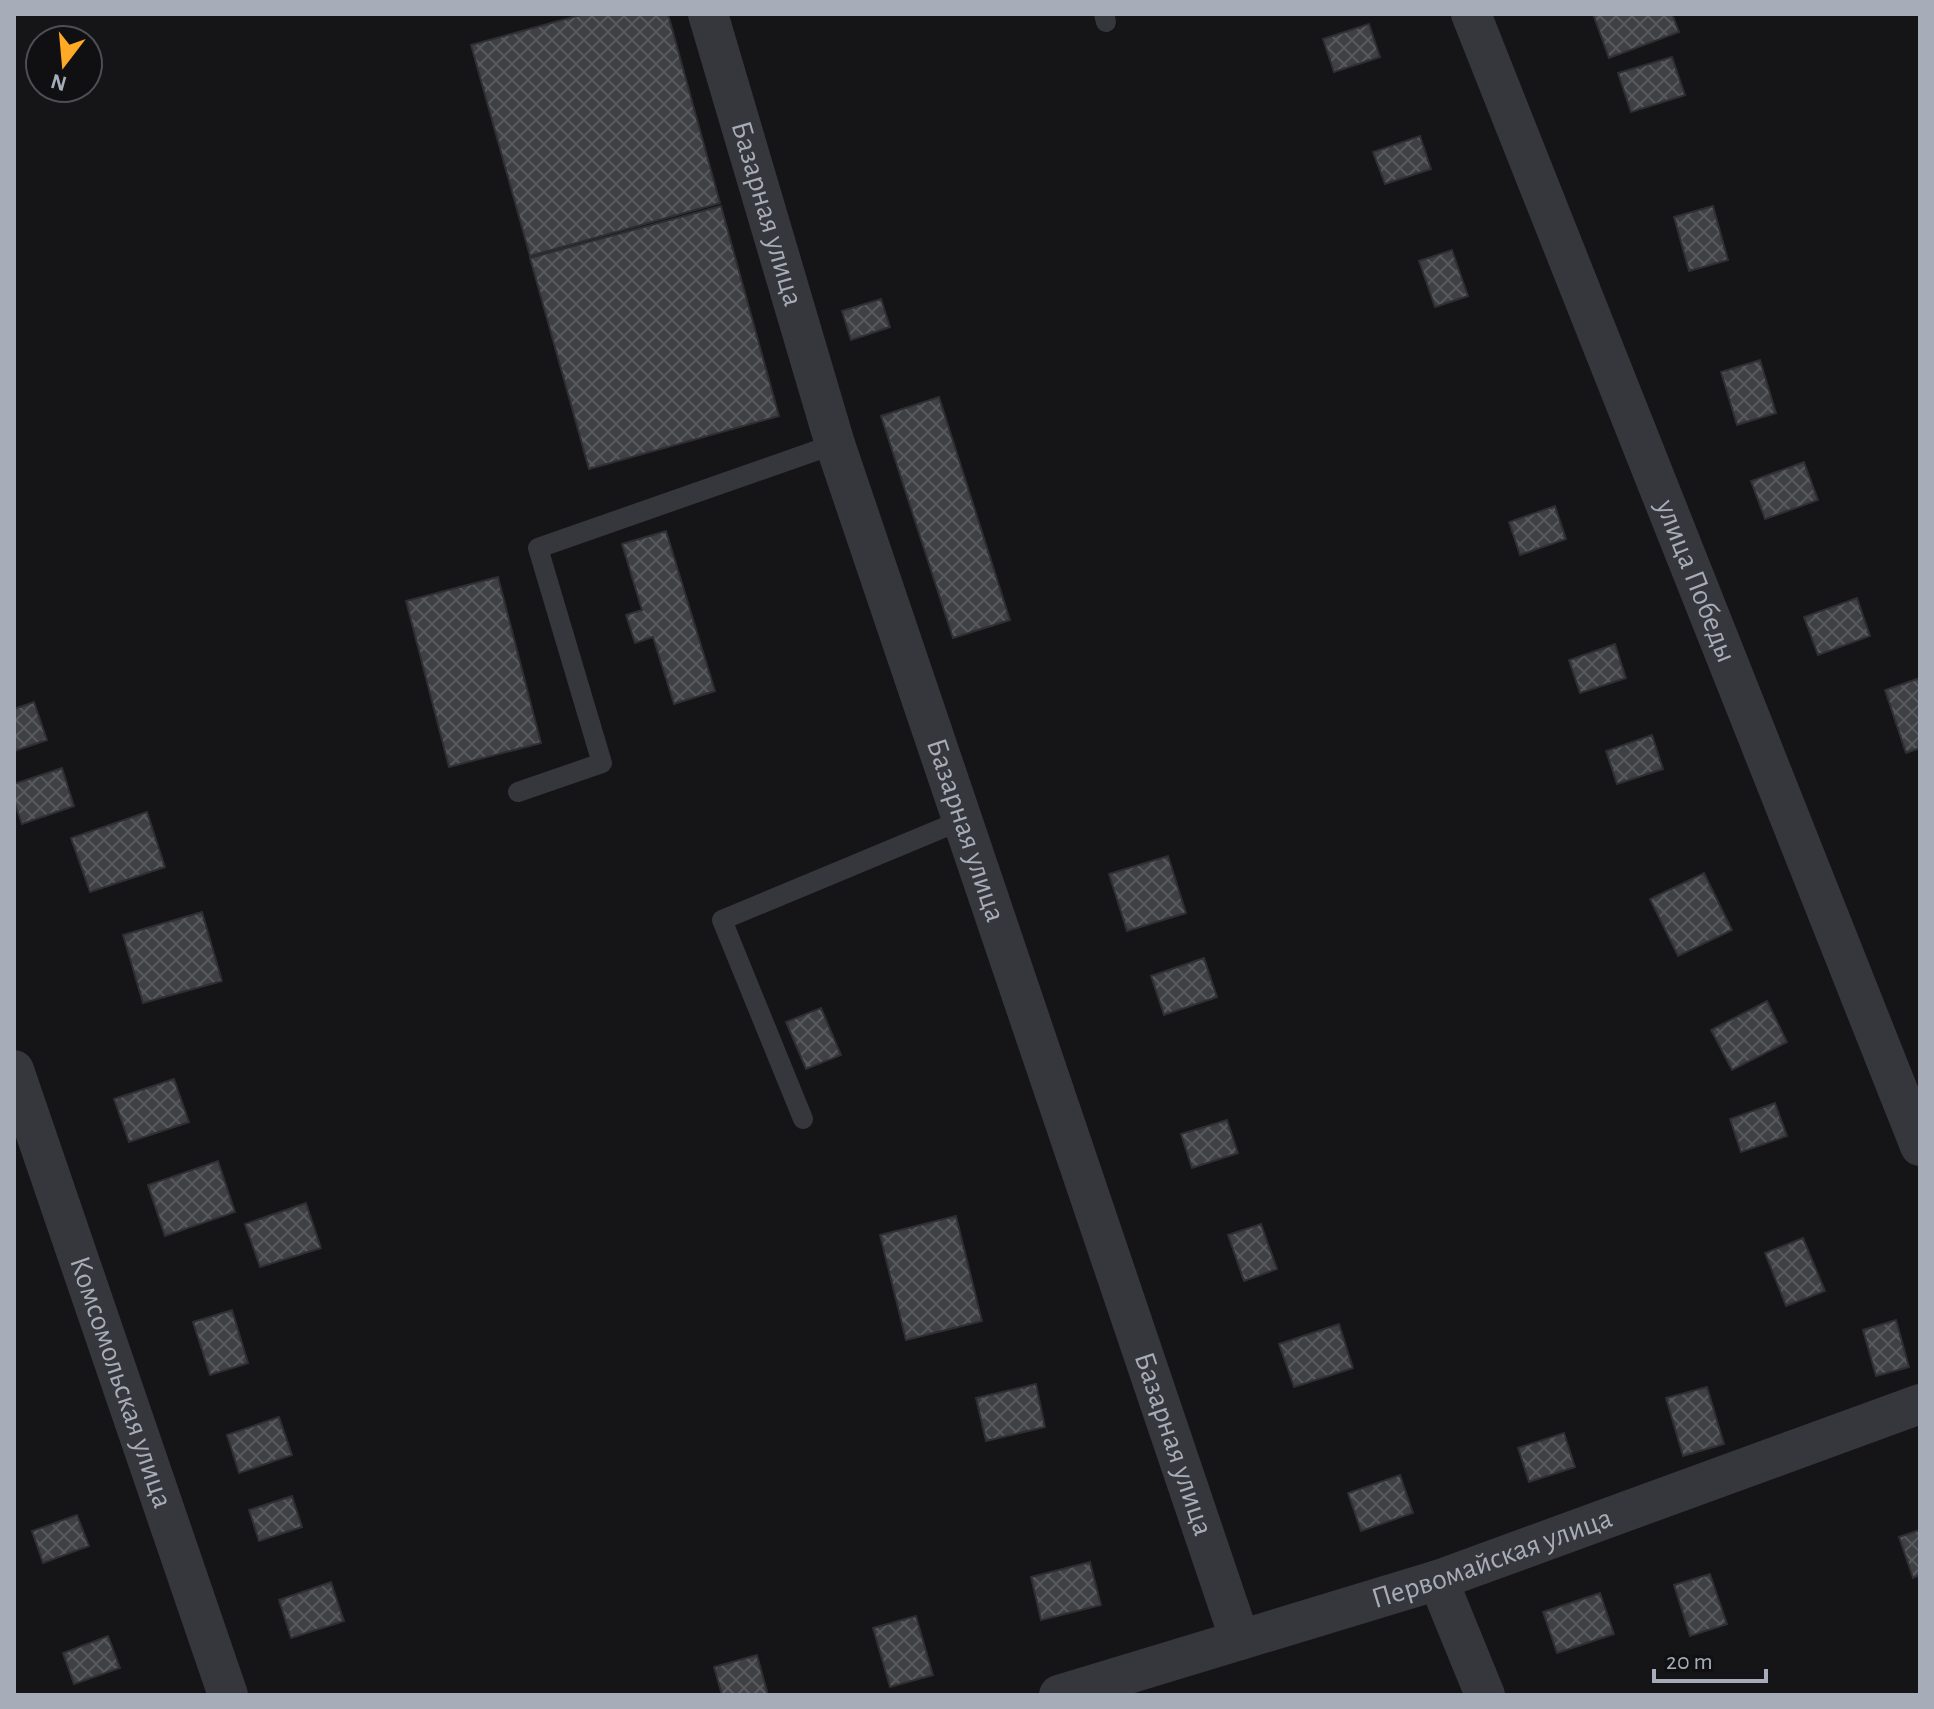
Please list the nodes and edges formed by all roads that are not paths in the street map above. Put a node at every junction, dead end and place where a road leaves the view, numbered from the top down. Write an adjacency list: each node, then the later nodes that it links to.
1 (708, 14): 3 (street, Базарная улица)
2 (1471, 14): 8 (street, улица Победы)
3 (835, 444): 4 (lane); 5 (street, Базарная улица)
4 (518, 792)
5 (962, 820): 7 (lane); 11 (street, Базарная улица)
6 (14, 1070): 12 (street, Комсомольская улица)
7 (803, 1119)
8 (1920, 1146)
9 (1920, 1404): 10 (street, Первомайская улица)
10 (1438, 1580): 11 (street, Первомайская улица); 14 (street)
11 (1240, 1640): 13 (street, Первомайская улица)
12 (228, 1695)
13 (1059, 1695)
14 (1485, 1695)

